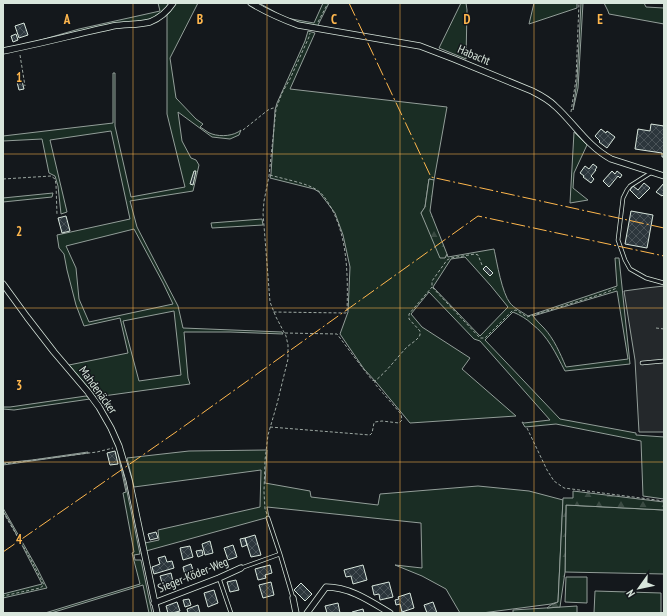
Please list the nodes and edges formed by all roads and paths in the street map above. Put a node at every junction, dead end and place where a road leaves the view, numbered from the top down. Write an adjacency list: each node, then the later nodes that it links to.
1 (173, 3): 6 (street)
2 (251, 3): 5 (street, Habacht)
3 (328, 3): 5 (path)
4 (579, 3): 10 (path)
5 (314, 28): 9 (path); 10 (street, Habacht)
6 (18, 48): 7 (street); 8 (path)
7 (3, 51)
8 (25, 86)
9 (276, 109): 11 (path); 13 (path)
10 (566, 117): 12 (street, Habacht)
11 (243, 130)
12 (652, 172): 14 (street, Habacht); 18 (lane)
13 (270, 175): 22 (path); 22 (path)
14 (664, 176)
15 (3, 179): 16 (path)
16 (57, 215)
17 (482, 266): 20 (path)
18 (664, 283)
19 (3, 284): 31 (street, Mahdenäcker)
20 (432, 287): 21 (path); 28 (path)
21 (617, 288)
22 (273, 312): 25 (path)
23 (656, 328): 24 (path)
24 (664, 329)
25 (284, 333): 28 (path); 29 (path)
26 (664, 361): 27 (lane)
27 (642, 362)
28 (375, 381): 29 (path)
29 (270, 427): 35 (path)
30 (527, 428): 33 (path)
31 (119, 447): 32 (path); 41 (street, Mahdenäcker)
32 (3, 464)
33 (664, 501)
34 (3, 512): 39 (path)
35 (268, 518): 36 (lane)
36 (280, 554): 37 (lane); 40 (lane)
37 (241, 568): 38 (street, Sieger-Köder-Weg)
38 (219, 578): 41 (street, Sieger-Köder-Weg); 43 (lane)
39 (3, 596)
40 (293, 598): 44 (street)
41 (154, 603): 42 (street, Mahdenäcker)
42 (157, 613)
43 (231, 613)
44 (296, 613)
45 (307, 613): 46 (street)
46 (390, 613)

